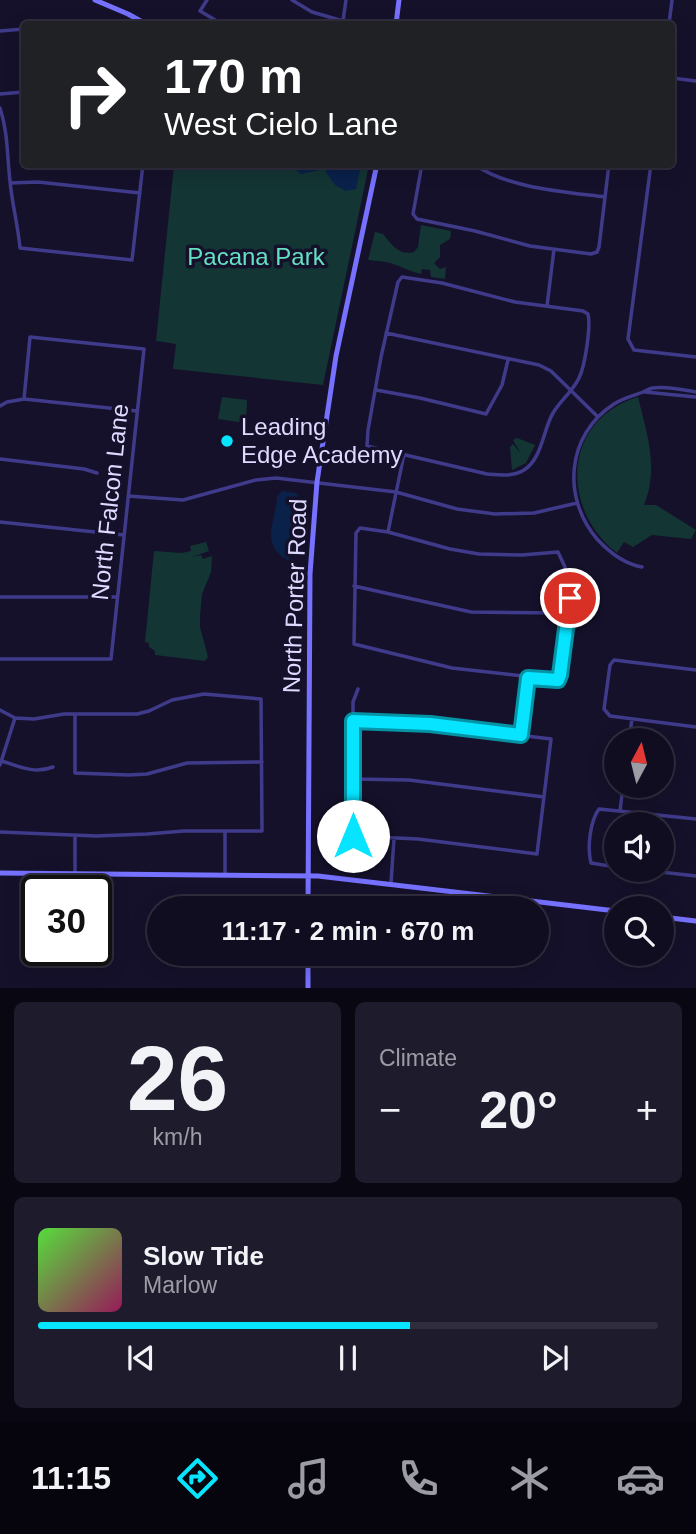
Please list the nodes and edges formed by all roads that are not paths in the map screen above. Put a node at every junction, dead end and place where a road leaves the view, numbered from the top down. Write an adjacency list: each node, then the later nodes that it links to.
1 (95, 0): 7 (street)
2 (207, 0): 8 (street)
3 (292, 0): 4 (street)
4 (346, 0)
5 (399, 0): 9 (street)
6 (672, 0): 10 (street)
7 (140, 21)
8 (217, 21)
9 (396, 21)
10 (669, 21)
11 (21, 29): 12 (street)
12 (0, 31)
13 (675, 78): 14 (street)
14 (696, 81)
15 (21, 92): 16 (street)
16 (0, 94)
17 (0, 108): 24 (street)
18 (143, 168): 25 (street)
19 (376, 168): 44 (street, North Porter Road)
20 (421, 168): 27 (street)
21 (480, 168): 26 (street)
22 (609, 168): 26 (street)
23 (650, 168): 30 (street)
24 (10, 183): 25 (street); 25 (street)
25 (140, 193)
26 (605, 197): 27 (street)
27 (554, 249): 28 (street)
28 (547, 307): 29 (street); 33 (street)
29 (386, 333): 31 (street); 32 (street)
30 (696, 357)
31 (508, 360): 32 (street); 33 (street)
32 (374, 390): 41 (street)
33 (570, 391): 40 (street); 41 (street)
34 (696, 391): 35 (street)
35 (645, 392): 36 (street); 40 (street)
36 (696, 397)
37 (24, 399): 38 (street); 39 (street); 39 (street, North Falcon Lane)
38 (0, 406)
39 (137, 411): 46 (street, North Falcon Lane)
40 (598, 417): 47 (street)
41 (404, 454): 45 (street)
42 (0, 459): 43 (street)
43 (97, 473)
44 (317, 482): 45 (street); 46 (street); 87 (street, North Porter Road)
45 (396, 492): 47 (street); 49 (street)
46 (128, 496): 50 (street, North Falcon Lane)
47 (577, 503): 51 (street)
48 (0, 522): 50 (street)
49 (388, 532): 52 (street); 55 (street)
50 (124, 535): 54 (street, North Falcon Lane)
51 (642, 567)
52 (354, 586): 55 (street); 58 (street)
53 (0, 597): 54 (street)
54 (117, 597): 56 (street, North Falcon Lane)
55 (568, 613): 58 (street)
56 (0, 659)
57 (696, 670): 63 (street)
58 (528, 678): 67 (street)
59 (358, 689): 64 (street)
60 (0, 710): 62 (street)
61 (75, 715): 62 (street); 68 (street); 68 (street)
62 (15, 718): 69 (street)
63 (632, 719): 65 (street); 66 (street)
64 (353, 721): 67 (street); 71 (street)
65 (696, 727)
66 (631, 728)
67 (521, 735): 72 (street)
68 (262, 762): 76 (street)
69 (1, 763): 70 (street)
70 (53, 767)
71 (353, 779): 72 (street); 79 (street)
72 (544, 797): 79 (street)
73 (622, 798): 74 (street)
74 (620, 811): 75 (street); 80 (street)
75 (696, 819)
76 (225, 831): 78 (street); 86 (street)
77 (0, 832): 78 (street)
78 (75, 835): 84 (street)
79 (394, 838): 89 (street)
80 (604, 865)
81 (0, 873): 83 (street)
82 (674, 874): 88 (street)
83 (50, 875)
84 (75, 875)
85 (112, 876): 86 (street)
86 (225, 876): 87 (street)
87 (308, 876): 89 (street); 90 (street, North Porter Road)
88 (696, 876)
89 (391, 884): 91 (street)
90 (308, 896)
91 (604, 910)
92 (674, 918): 93 (street)
93 (696, 921)
94 (308, 966): 95 (street)
95 (308, 988)

